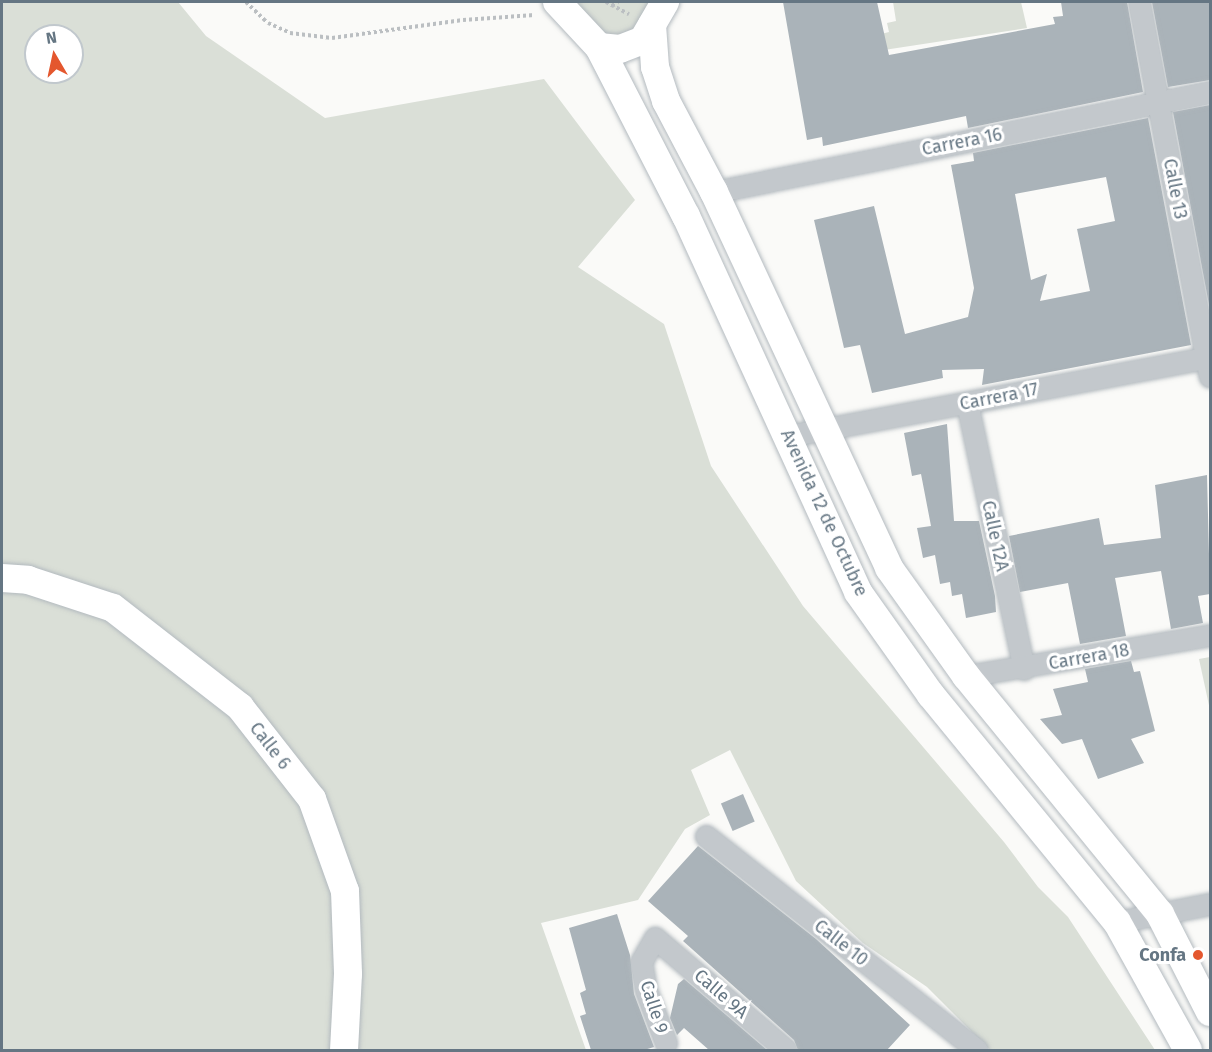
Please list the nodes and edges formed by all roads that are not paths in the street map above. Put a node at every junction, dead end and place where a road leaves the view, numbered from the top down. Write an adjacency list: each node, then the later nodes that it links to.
1 (1139, 2): 6 (street, Calle 13)
2 (564, 9): 4 (main road, Avenida 12 de Octubre)
3 (658, 13): 4 (main road); 7 (main road, Avenida 12 de Octubre)
4 (599, 47): 11 (main road, Avenida 12 de Octubre)
5 (1210, 92): 6 (street, Carrera 16)
6 (1158, 102): 7 (street, Carrera 16); 8 (street, Calle 13)
7 (714, 192): 10 (main road, Avenida 12 de Octubre)
8 (1209, 364): 9 (street, Carrera 17)
9 (967, 403): 10 (street, Carrera 17); 14 (street, Calle 12A)
10 (824, 429): 11 (street, Carrera 17); 15 (main road, Avenida 12 de Octubre)
11 (788, 436): 19 (main road, Avenida 12 de Octubre)
12 (2, 578): 23 (main road, Calle 6)
13 (1210, 635): 14 (street, Carrera 18)
14 (1024, 669): 15 (street, Carrera 18)
15 (966, 676): 18 (main road, Avenida 12 de Octubre)
16 (706, 836): 25 (street, Calle 10)
17 (1210, 904): 18 (street)
18 (1160, 914): 19 (street); 21 (main road, Avenida 12 de Octubre)
19 (1117, 922): 26 (main road, Avenida 12 de Octubre)
20 (655, 938): 22 (street, Calle 9); 24 (street, Calle 9A)
21 (1210, 1012)
22 (666, 1043)
23 (344, 1050)
24 (786, 1050)
25 (977, 1050)
26 (1188, 1050)

